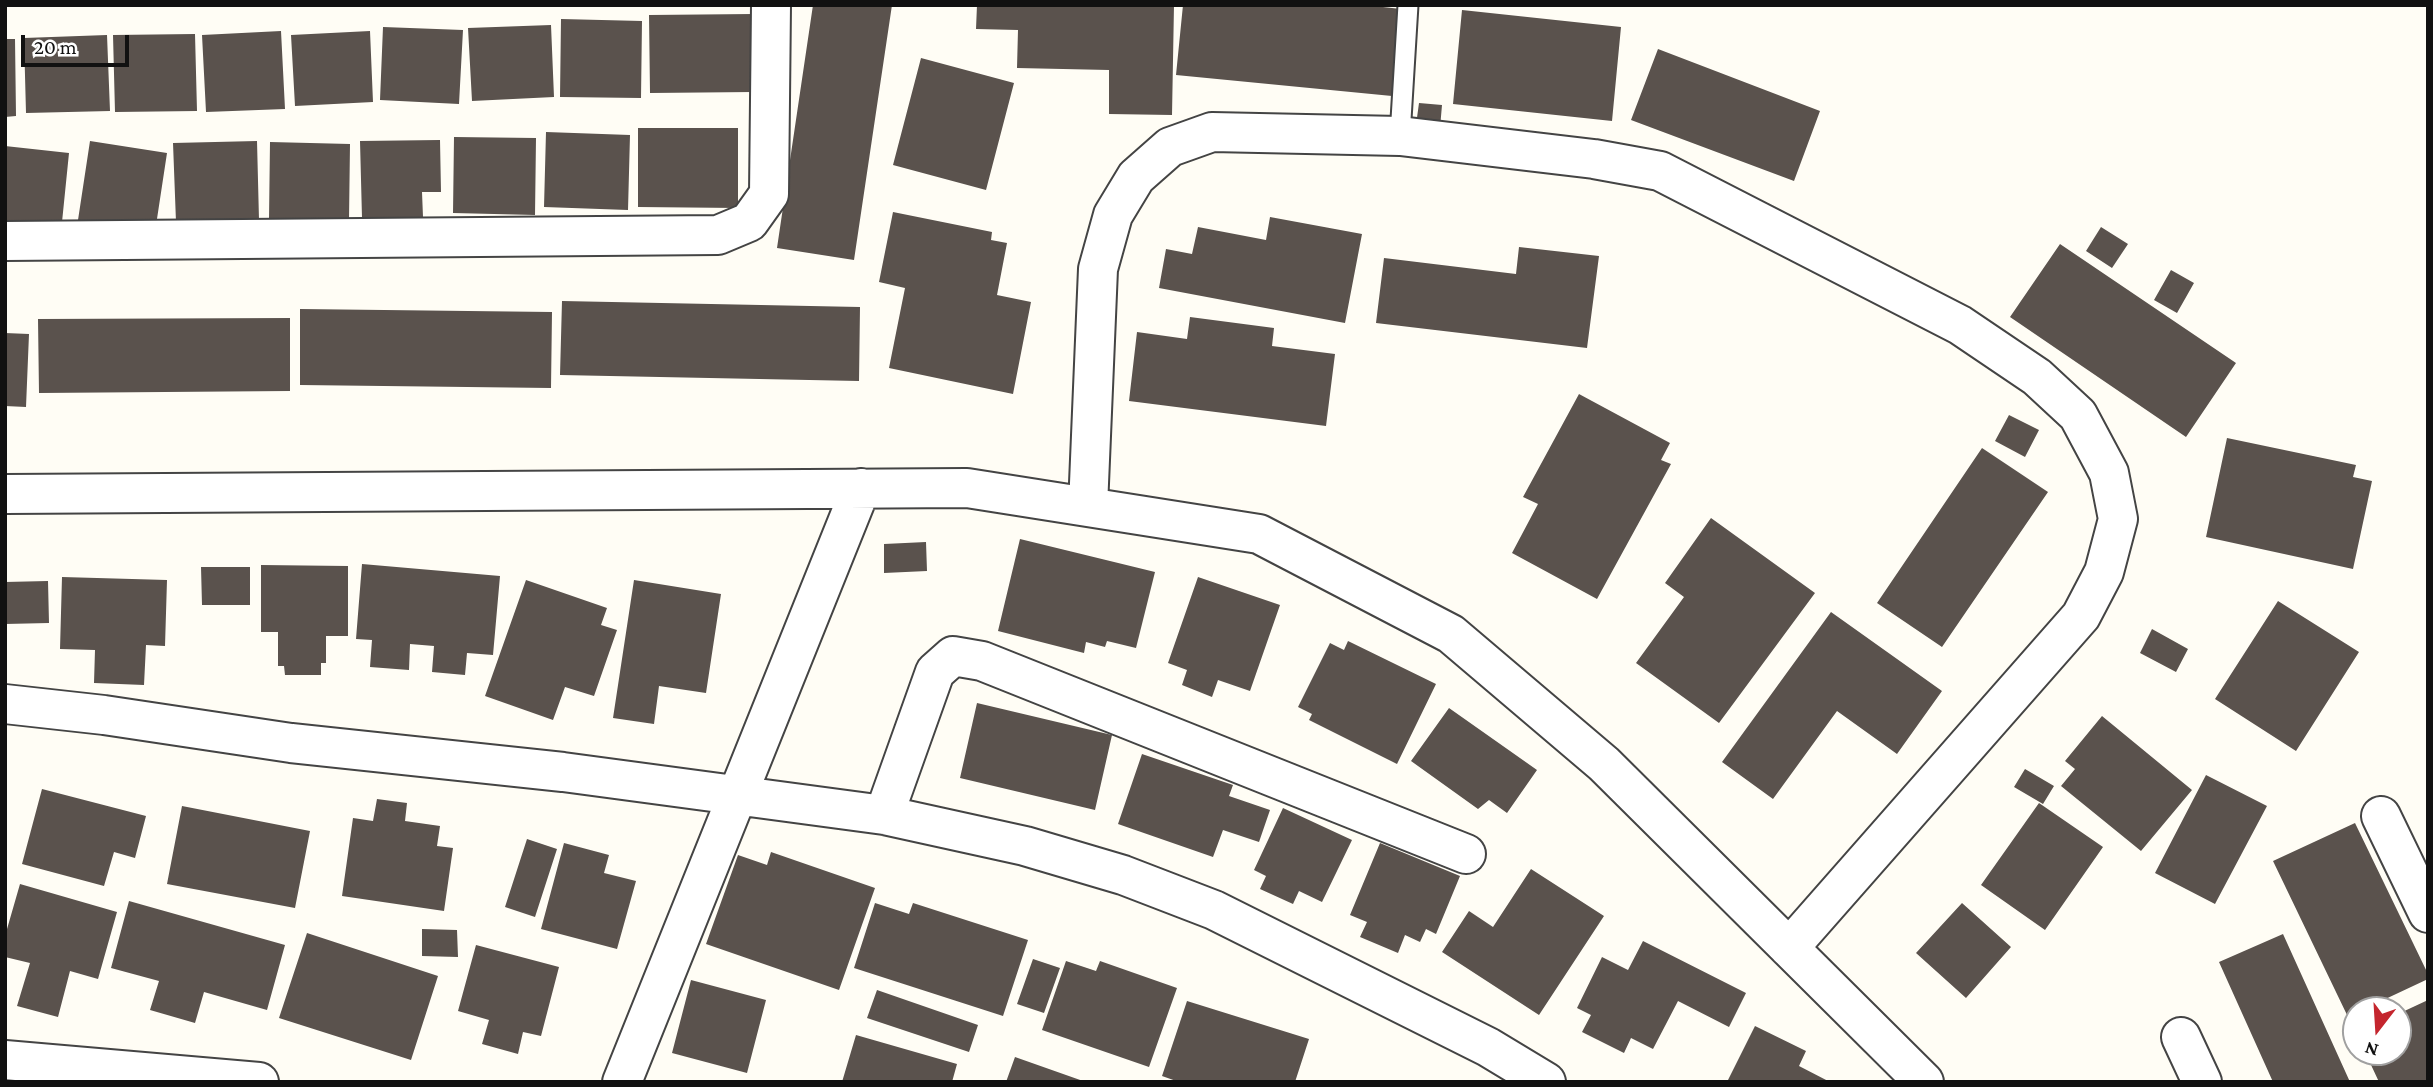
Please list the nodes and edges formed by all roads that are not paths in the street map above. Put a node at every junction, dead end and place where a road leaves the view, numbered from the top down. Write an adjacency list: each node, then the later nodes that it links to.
1 (771, 5): 4 (street)
2 (1408, 5): 3 (lane)
3 (1400, 136): 7 (street); 14 (street)
4 (5, 241)
5 (861, 488): 6 (street); 7 (street); 9 (street)
6 (5, 494)
7 (1088, 507): 14 (street)
8 (5, 704): 9 (street)
9 (738, 795): 10 (street); 18 (street)
10 (884, 815): 12 (street); 19 (street)
11 (2381, 816): 13 (street)
12 (1466, 854)
13 (2428, 913)
14 (1789, 948): 20 (street)
15 (2181, 1037): 21 (street)
16 (5, 1060): 17 (street)
17 (259, 1082)
18 (622, 1082)
19 (1546, 1082)
20 (1924, 1082)
21 (2202, 1082)

